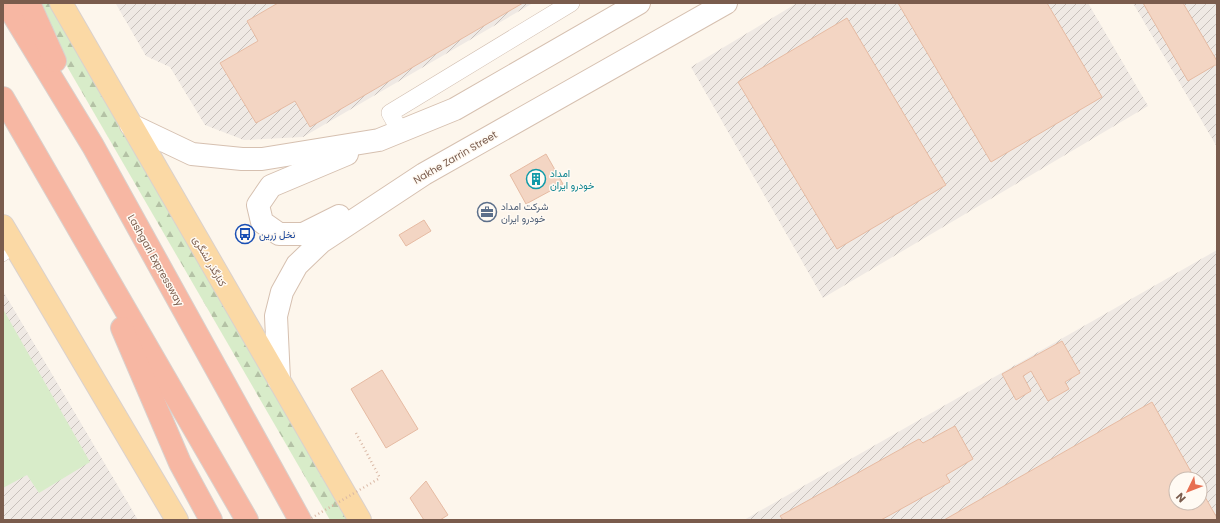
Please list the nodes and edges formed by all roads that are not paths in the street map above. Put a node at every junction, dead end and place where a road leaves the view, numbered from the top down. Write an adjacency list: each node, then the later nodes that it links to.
1 (6, 3): 11 (highway, Lashgari Expressway)
2 (29, 3): 11 (highway)
3 (61, 3): 9 (main road, کنارگذر لشگری)
4 (572, 3): 8 (street)
5 (639, 3): 8 (street)
6 (726, 3): 12 (street, Nakhe Zarrin Street)
7 (3, 98): 15 (highway)
8 (395, 122): 10 (street)
9 (131, 124): 10 (street); 16 (main road, کنارگذر لشگری)
10 (379, 140): 12 (street)
11 (93, 146): 20 (highway, Lashgari Expressway)
12 (424, 174): 16 (street, Nakhe Zarrin Street)
13 (3, 226): 14 (main road)
14 (10, 252): 17 (main road)
15 (99, 265): 18 (highway); 19 (highway)
16 (279, 380): 21 (main road, کنارگذر لشگری)
17 (177, 520)
18 (211, 520)
19 (246, 520)
20 (300, 520)
21 (360, 520)

